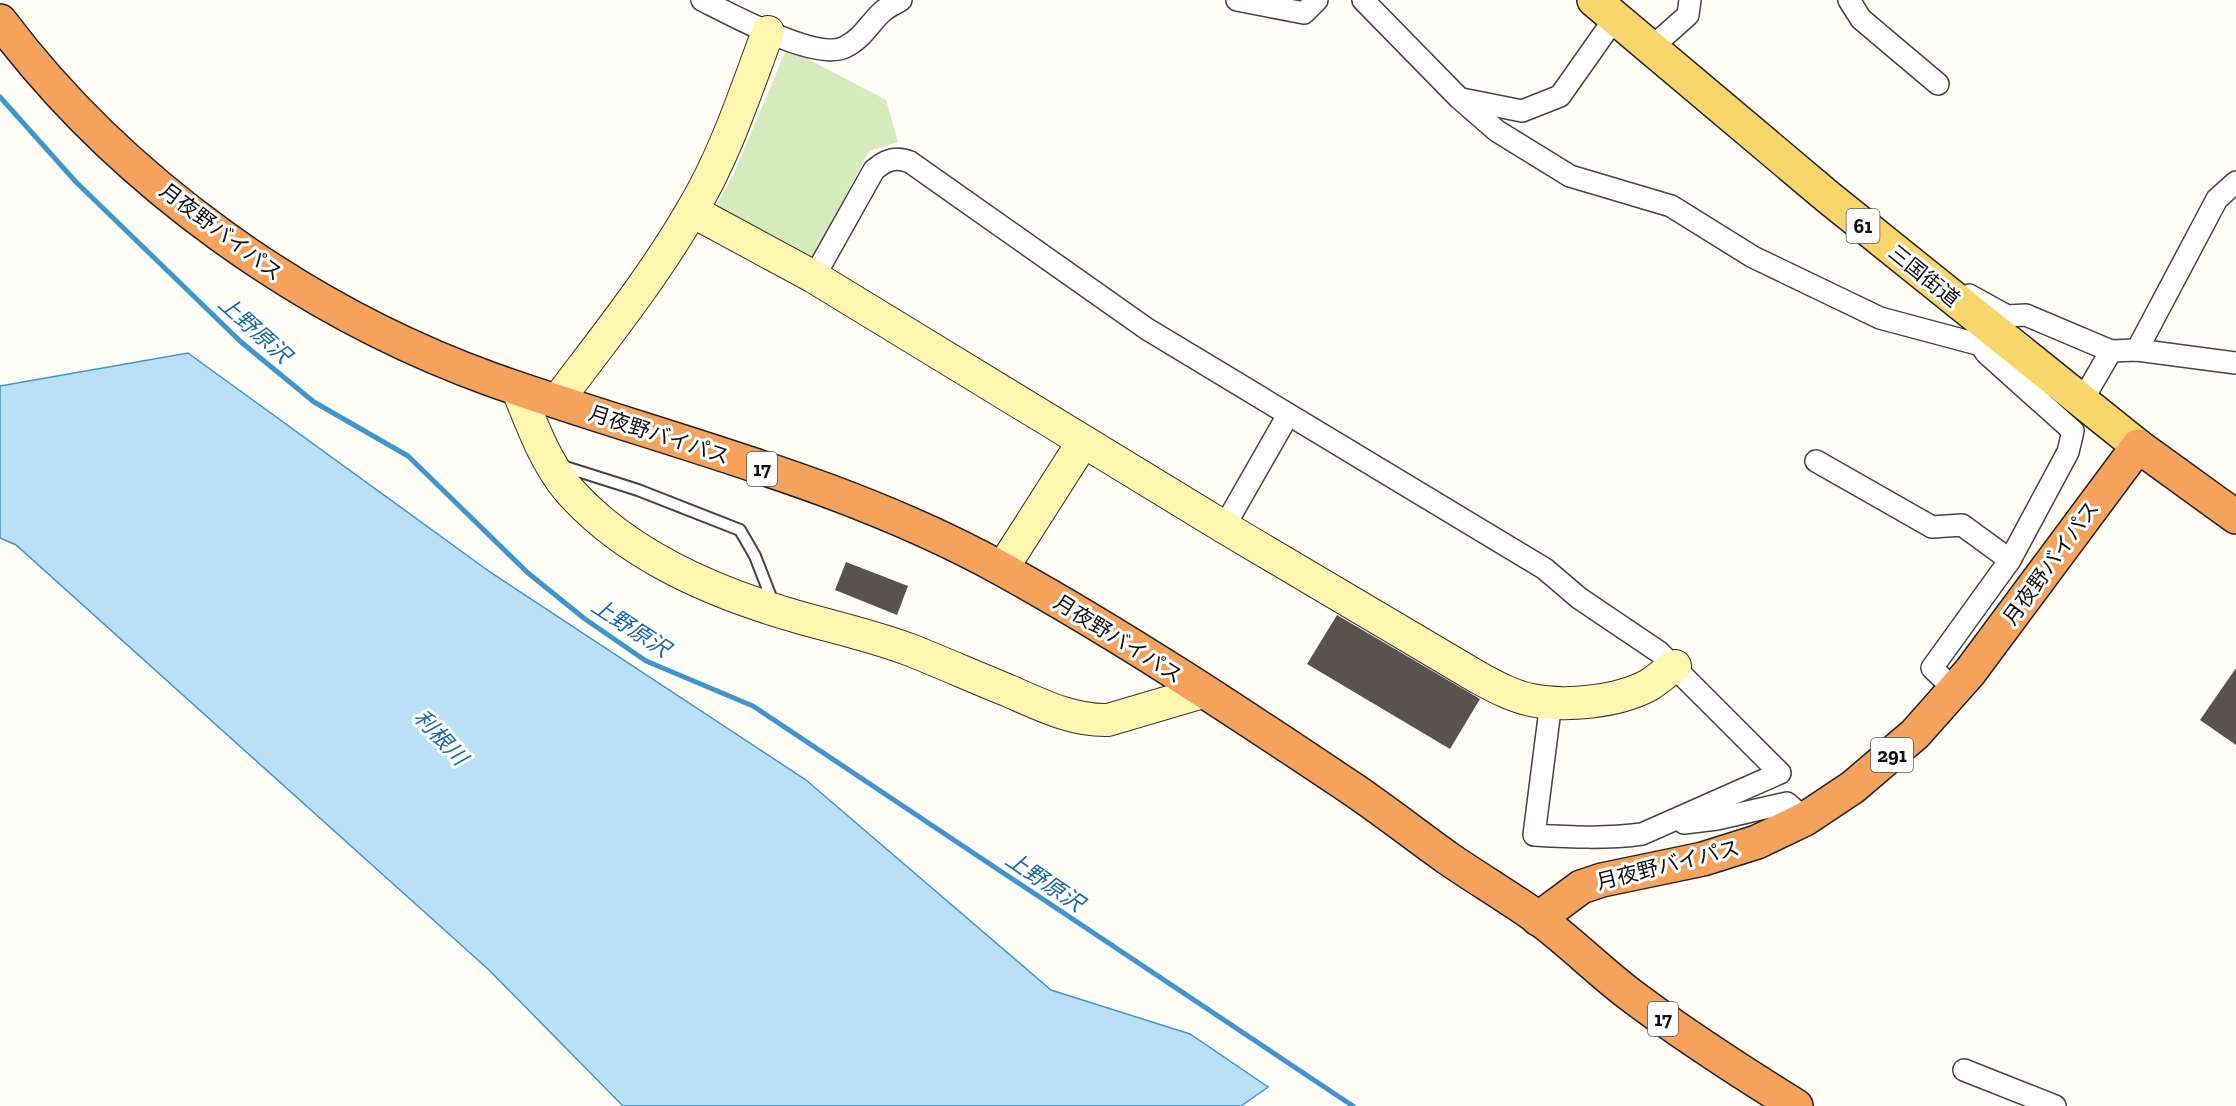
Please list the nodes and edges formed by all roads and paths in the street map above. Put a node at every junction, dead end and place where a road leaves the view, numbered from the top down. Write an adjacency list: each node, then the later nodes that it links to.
1 (702, 0): 10 (street)
2 (902, 0): 10 (street)
3 (1237, 0): 4 (street)
4 (1317, 0)
5 (1363, 0): 13 (street)
6 (1690, 0): 11 (street)
7 (1849, 0): 12 (street)
8 (1605, 9): 11 (main road, 三国街道 / 61); 13 (street)
9 (0, 21): 22 (highway, 月夜野バイパス / 17)
10 (768, 32): 15 (street)
11 (1651, 48): 17 (main road, 三国街道 / 61)
12 (1938, 84)
13 (1459, 98): 18 (street)
14 (2236, 182): 19 (street)
15 (692, 211): 16 (street); 23 (street)
16 (814, 277): 25 (street); 26 (street)
17 (1937, 287): 18 (main road, 三国街道 / 61); 20 (street)
18 (1987, 338): 24 (main road, 三国街道 / 61); 32 (street)
19 (2137, 350): 20 (street); 21 (street)
20 (2111, 351): 24 (street)
21 (2236, 363)
22 (517, 388): 23 (highway, 月夜野バイパス / 17); 29 (street)
23 (557, 401): 33 (highway, 月夜野バイパス / 17)
24 (2082, 401): 27 (main road, 三国街道 / 61)
25 (1288, 415): 31 (street); 35 (street)
26 (1083, 442): 31 (street); 33 (street)
27 (2138, 446): 30 (highway, 三国街道); 36 (highway, 月夜野バイパス / 291)
28 (1816, 461): 32 (street)
29 (552, 463): 34 (street); 34 (lane)
30 (2236, 517)
31 (1224, 527): 38 (street)
32 (2010, 560): 36 (street)
33 (1002, 569): 37 (highway, 月夜野バイパス / 17)
34 (776, 611): 37 (street)
35 (1675, 666): 38 (street); 40 (street)
36 (1954, 689): 39 (highway, 月夜野バイパス / 291)
37 (1203, 692): 41 (highway, 月夜野バイパス / 17)
38 (1551, 702): 40 (street)
39 (1805, 819): 40 (street); 41 (highway, 月夜野バイパス / 291)
40 (1664, 825)
41 (1538, 919): 43 (highway, 17)
42 (1964, 1070): 44 (street)
43 (1796, 1106)
44 (2055, 1106)

